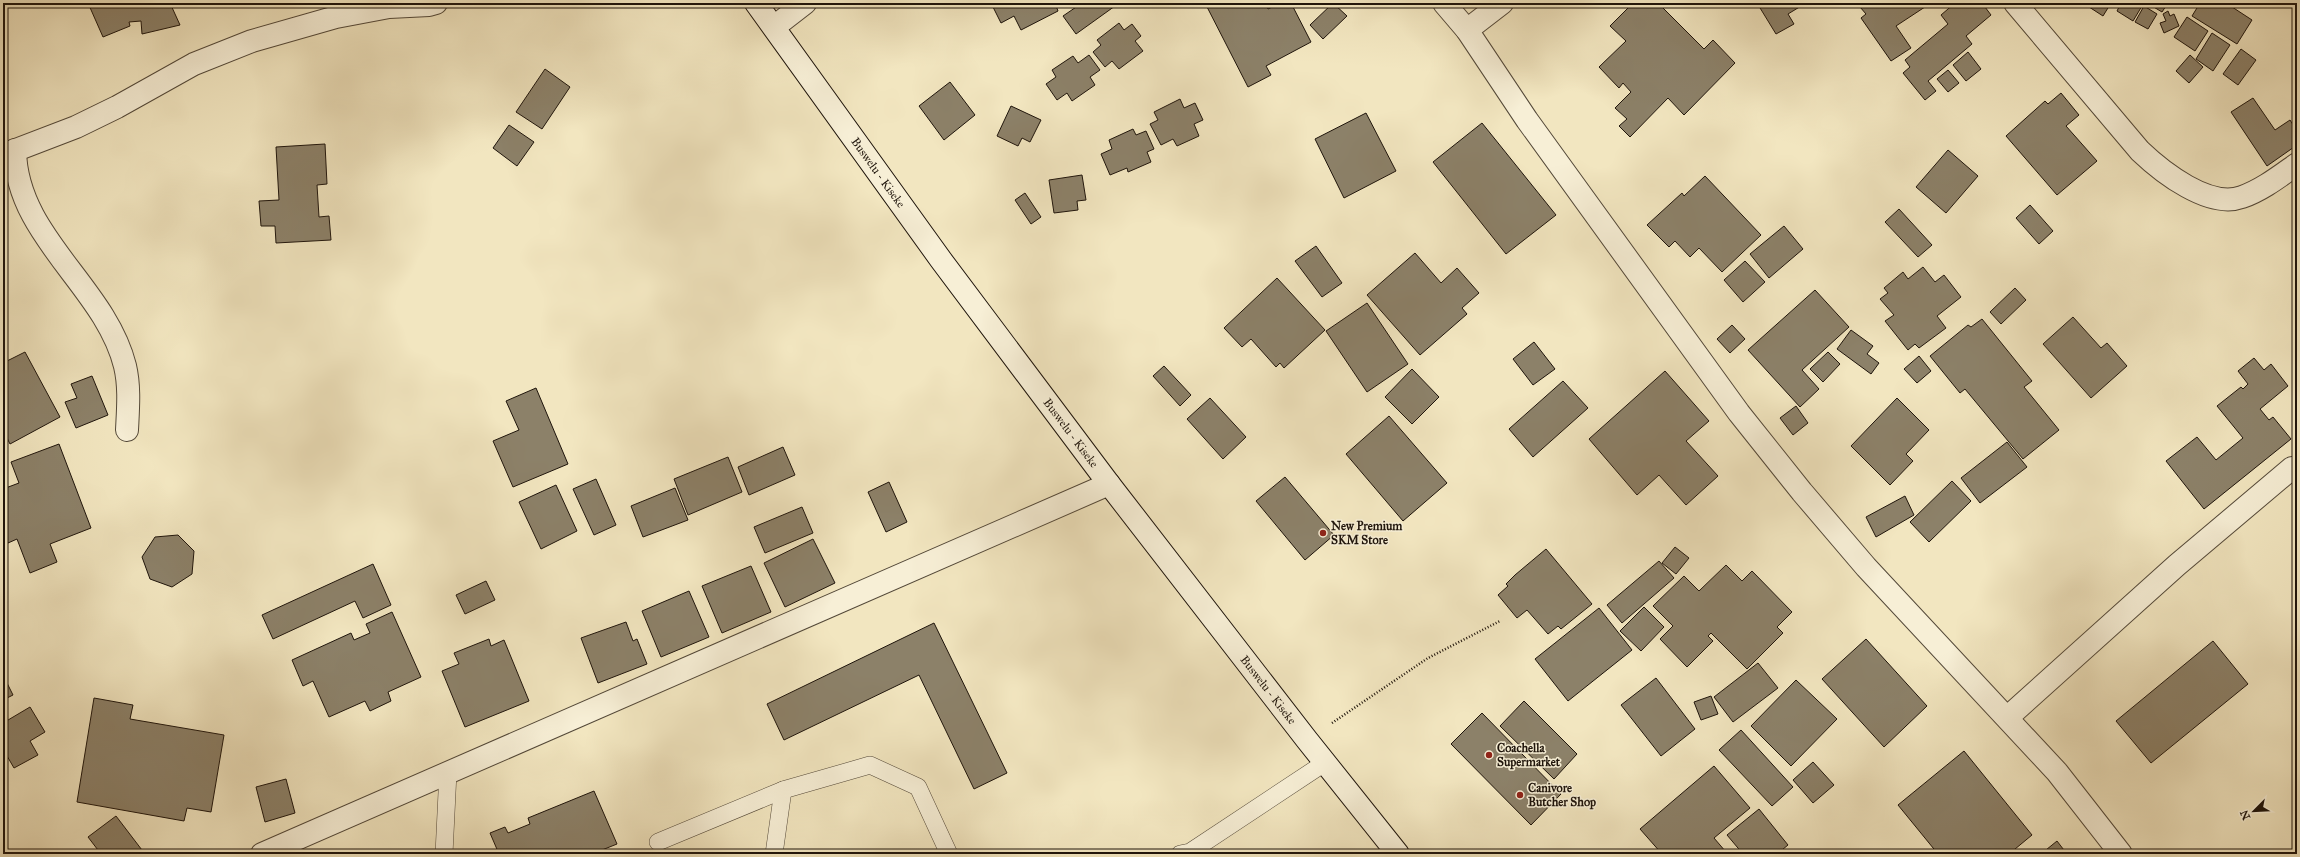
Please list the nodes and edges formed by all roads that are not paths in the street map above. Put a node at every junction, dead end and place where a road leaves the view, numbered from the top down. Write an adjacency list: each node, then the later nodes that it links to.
1 (436, 3): 9 (street)
2 (756, 3): 7 (street, Buswelu - Kiseke)
3 (805, 3): 7 (street)
4 (1444, 3): 8 (street)
5 (1502, 3): 8 (street)
6 (2015, 3): 10 (street)
7 (774, 27): 13 (street, Buswelu - Kiseke)
8 (1467, 30): 14 (street)
9 (9, 153): 11 (street)
10 (2297, 164)
11 (127, 430)
12 (2292, 468): 14 (street)
13 (1109, 484): 15 (street, Buswelu - Kiseke); 16 (street)
14 (2008, 717): 25 (street)
15 (1326, 762): 23 (lane); 24 (street, Buswelu - Kiseke)
16 (448, 772): 19 (street); 20 (lane)
17 (783, 790): 18 (lane); 21 (lane); 22 (lane)
18 (658, 842)
19 (262, 854)
20 (444, 854)
21 (774, 854)
22 (949, 854)
23 (1180, 854)
24 (1398, 854)
25 (2121, 854)

